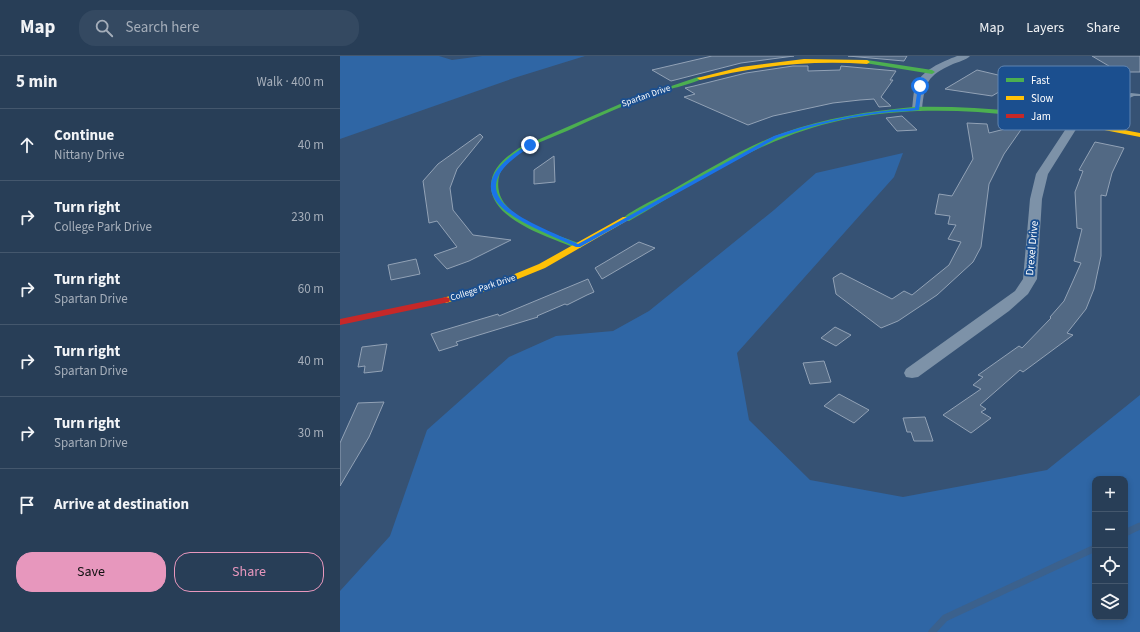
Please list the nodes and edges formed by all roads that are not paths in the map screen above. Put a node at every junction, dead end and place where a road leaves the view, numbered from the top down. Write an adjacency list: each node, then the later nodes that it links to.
1 (965, 56): 2 (street)
2 (932, 72): 5 (street); 10 (street, Spartan Drive)
3 (1130, 95): 4 (lane)
4 (1140, 95)
5 (917, 109): 6 (street, College Park Drive); 10 (street, College Park Drive)
6 (998, 112)
7 (1070, 130): 12 (street, Drexel Drive)
8 (1111, 130): 9 (street, College Park Drive)
9 (1140, 135)
10 (578, 246): 11 (street, College Park Drive)
11 (340, 322)
12 (912, 373)

